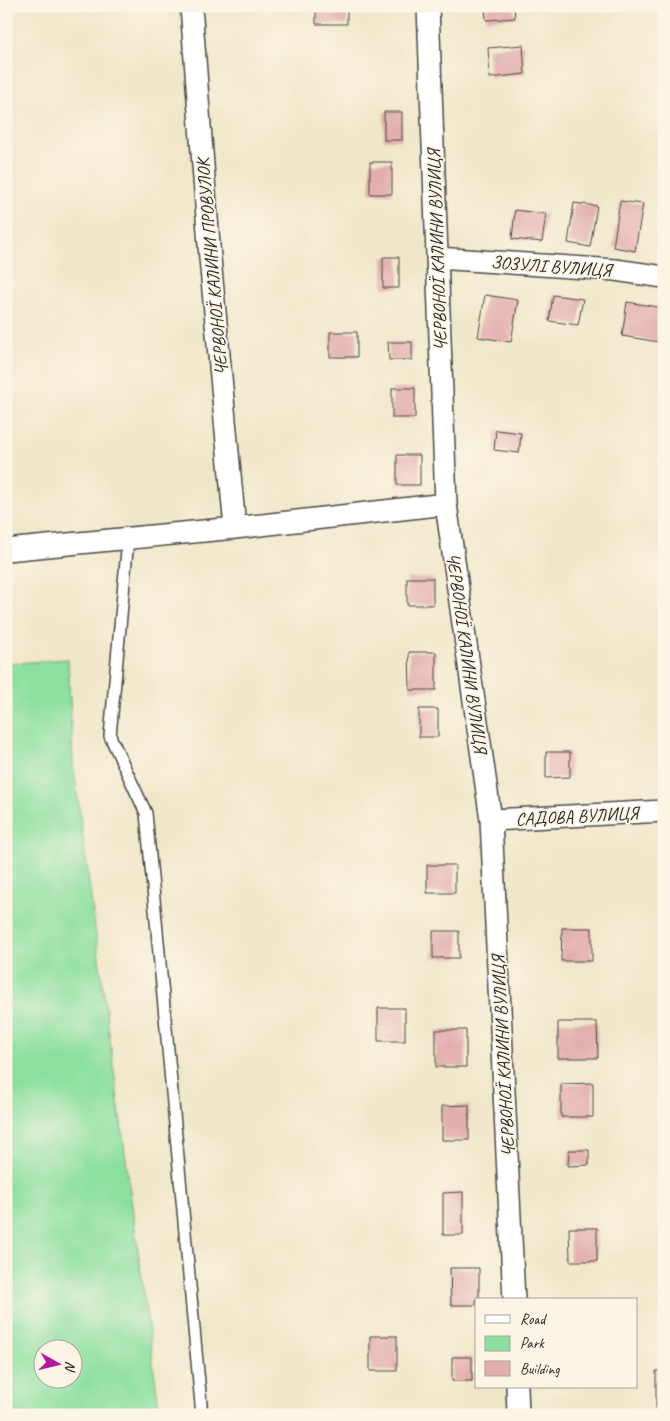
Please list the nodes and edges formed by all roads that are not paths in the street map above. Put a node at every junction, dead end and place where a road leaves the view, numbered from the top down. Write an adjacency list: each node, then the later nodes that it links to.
1 (192, 6): 6 (street, ЧЕРВОНОЇ КАЛИНИ ПРОВУЛОК)
2 (428, 6): 3 (street, ЧЕРВОНОЇ КАЛИНИ ВУЛИЦЯ)
3 (437, 258): 4 (street, ЗОЗУЛІ ВУЛИЦЯ); 5 (street, ЧЕРВОНОЇ КАЛИНИ ВУЛИЦЯ)
4 (664, 277)
5 (446, 504): 6 (street); 10 (street, ЧЕРВОНОЇ КАЛИНИ ВУЛИЦЯ)
6 (235, 528): 7 (street)
7 (128, 539): 8 (street); 13 (lane)
8 (6, 550)
9 (664, 811): 10 (street, САДОВА ВУЛИЦЯ)
10 (490, 820): 11 (street, ЧЕРВОНОЇ КАЛИНИ ВУЛИЦЯ)
11 (514, 1298)
12 (517, 1388): 14 (street)
13 (202, 1415)
14 (518, 1415)

